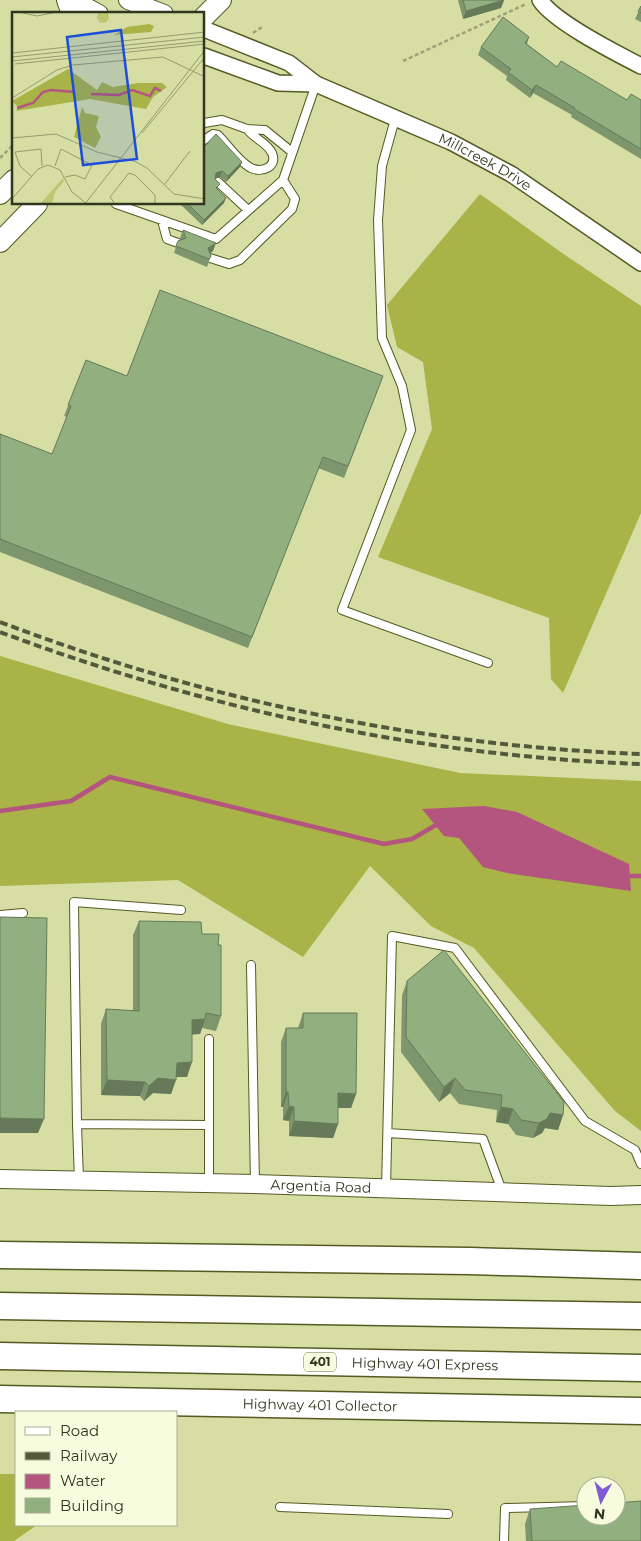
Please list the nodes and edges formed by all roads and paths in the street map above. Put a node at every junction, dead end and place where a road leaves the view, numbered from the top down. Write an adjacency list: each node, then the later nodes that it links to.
1 (67, 0): 7 (main road)
2 (73, 0): 8 (street)
3 (128, 0): 9 (street)
4 (222, 0): 10 (main road)
5 (534, 0): 15 (path)
6 (540, 0): 16 (street)
7 (71, 12)
8 (95, 12)
9 (159, 12)
10 (205, 16)
11 (262, 27): 12 (path)
12 (251, 28)
13 (205, 29): 17 (street, Millcreek Drive)
14 (205, 56): 17 (street, Millcreek Drive)
15 (403, 61)
16 (641, 66)
17 (316, 84): 18 (street, Millcreek Drive); 23 (lane)
18 (396, 119): 36 (street, Millcreek Drive); 37 (lane)
19 (205, 123): 20 (lane)
20 (247, 129): 21 (lane); 23 (lane)
21 (205, 139)
22 (12, 146): 24 (path)
23 (292, 152): 25 (lane)
24 (0, 158)
25 (283, 180): 31 (lane); 35 (lane)
26 (12, 182): 28 (main road)
27 (218, 182): 31 (lane)
28 (0, 194)
29 (36, 205): 33 (main road)
30 (122, 205): 32 (lane)
31 (248, 210): 32 (lane)
32 (162, 221): 34 (lane)
33 (0, 242)
34 (178, 243)
35 (210, 258)
36 (641, 263)
37 (488, 663)
38 (181, 910): 43 (lane)
39 (23, 913): 40 (lane)
40 (0, 914)
41 (251, 965): 50 (lane)
42 (209, 1039): 44 (lane)
43 (77, 1124): 44 (lane); 48 (lane)
44 (208, 1125): 49 (lane)
45 (388, 1133): 46 (lane); 51 (lane); 52 (lane)
46 (641, 1164)
47 (0, 1179): 48 (street, Argentia Road)
48 (79, 1182): 49 (street, Argentia Road)
49 (208, 1183): 50 (street, Argentia Road)
50 (254, 1184): 51 (street, Argentia Road)
51 (386, 1188): 52 (street, Argentia Road)
52 (502, 1192): 53 (street, Argentia Road)
53 (641, 1195)
54 (0, 1255): 55 (highway)
55 (641, 1266)
56 (0, 1306): 57 (highway)
57 (641, 1316)
58 (0, 1356): 59 (highway, Highway 401 Express / 401)
59 (641, 1368)
60 (0, 1399): 61 (highway, Highway 401 Collector)
61 (641, 1411)
62 (576, 1506): 65 (lane)
63 (280, 1507): 64 (lane)
64 (448, 1514)
65 (504, 1541)

